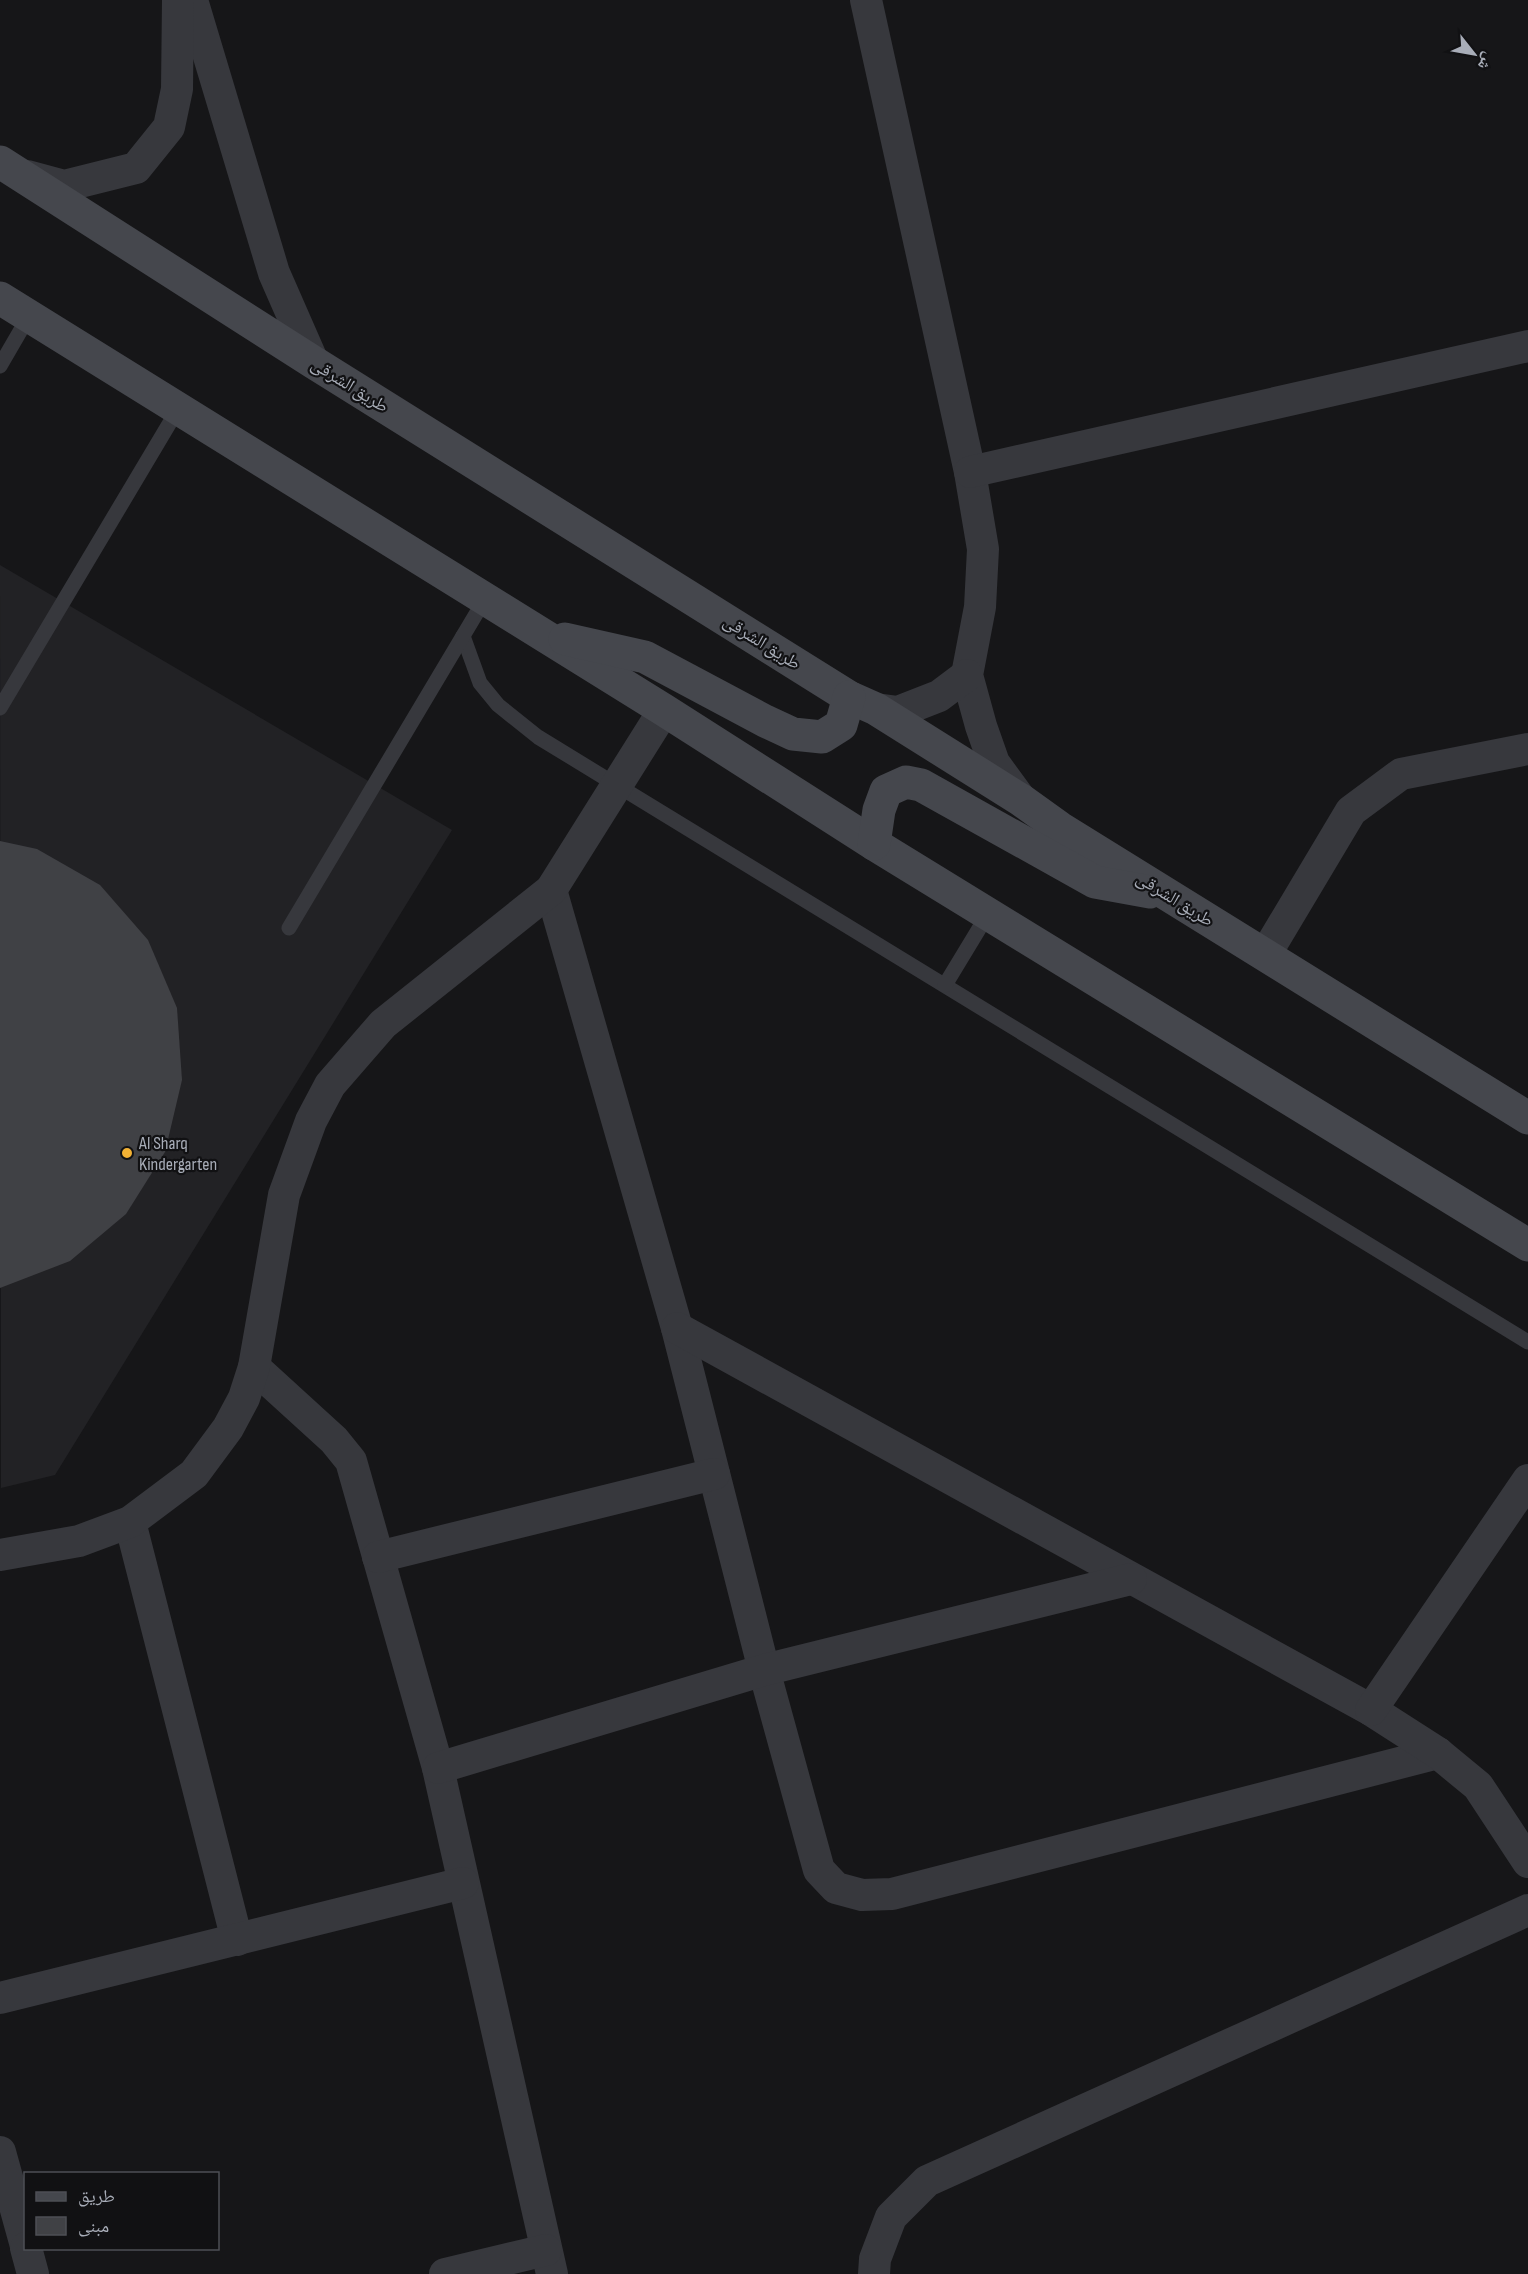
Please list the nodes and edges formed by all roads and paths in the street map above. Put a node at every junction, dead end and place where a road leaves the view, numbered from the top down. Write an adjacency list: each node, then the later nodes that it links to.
1 (178, 0): 4 (street)
2 (192, 0): 8 (street)
3 (866, 0): 11 (street)
4 (10, 168): 8 (main road, طريق الشرقى)
5 (0, 298): 6 (main road)
6 (29, 316): 9 (lane); 10 (main road)
7 (1528, 346): 11 (street)
8 (313, 362): 16 (main road, طريق الشرقى)
9 (0, 366)
10 (178, 409): 12 (main road); 17 (lane)
11 (970, 472): 15 (street)
12 (485, 599): 13 (main road); 14 (lane)
13 (540, 633): 16 (main road); 18 (main road)
14 (463, 636): 20 (lane); 26 (lane)
15 (967, 675): 16 (street); 21 (street)
16 (863, 703): 21 (main road, طريق الشرقى)
17 (0, 708)
18 (664, 710): 20 (street); 22 (main road)
19 (1528, 749): 27 (street)
20 (617, 785): 23 (street); 28 (lane)
21 (1020, 800): 24 (main road, طريق الشرقى)
22 (874, 844): 24 (main road); 25 (main road)
23 (551, 890): 31 (street); 33 (street)
24 (1170, 896): 27 (main road, طريق الشرقى)
25 (988, 914): 28 (lane); 30 (main road)
26 (289, 928)
27 (1265, 955): 29 (main road, طريق الشرقى)
28 (945, 985): 32 (lane)
29 (1528, 1118)
30 (1528, 1245)
31 (677, 1328): 34 (street); 39 (street)
32 (1528, 1342)
33 (254, 1367): 36 (street); 38 (street)
34 (714, 1474): 38 (street); 40 (street)
35 (1528, 1480): 41 (street)
36 (130, 1522): 37 (street); 47 (street)
37 (0, 1555)
38 (378, 1557): 43 (street)
39 (1131, 1579): 40 (street); 41 (street)
40 (764, 1670): 42 (street); 43 (street)
41 (1371, 1710): 42 (street)
42 (1438, 1752): 44 (street)
43 (438, 1768): 45 (street)
44 (1528, 1862)
45 (463, 1883): 47 (street); 52 (street)
46 (1528, 1910): 55 (street)
47 (237, 1940): 48 (street)
48 (0, 1998)
49 (0, 2152): 50 (street)
50 (24, 2240)
51 (27, 2250): 53 (street)
52 (549, 2262): 54 (street)
53 (33, 2274)
54 (445, 2274)
55 (874, 2274)

